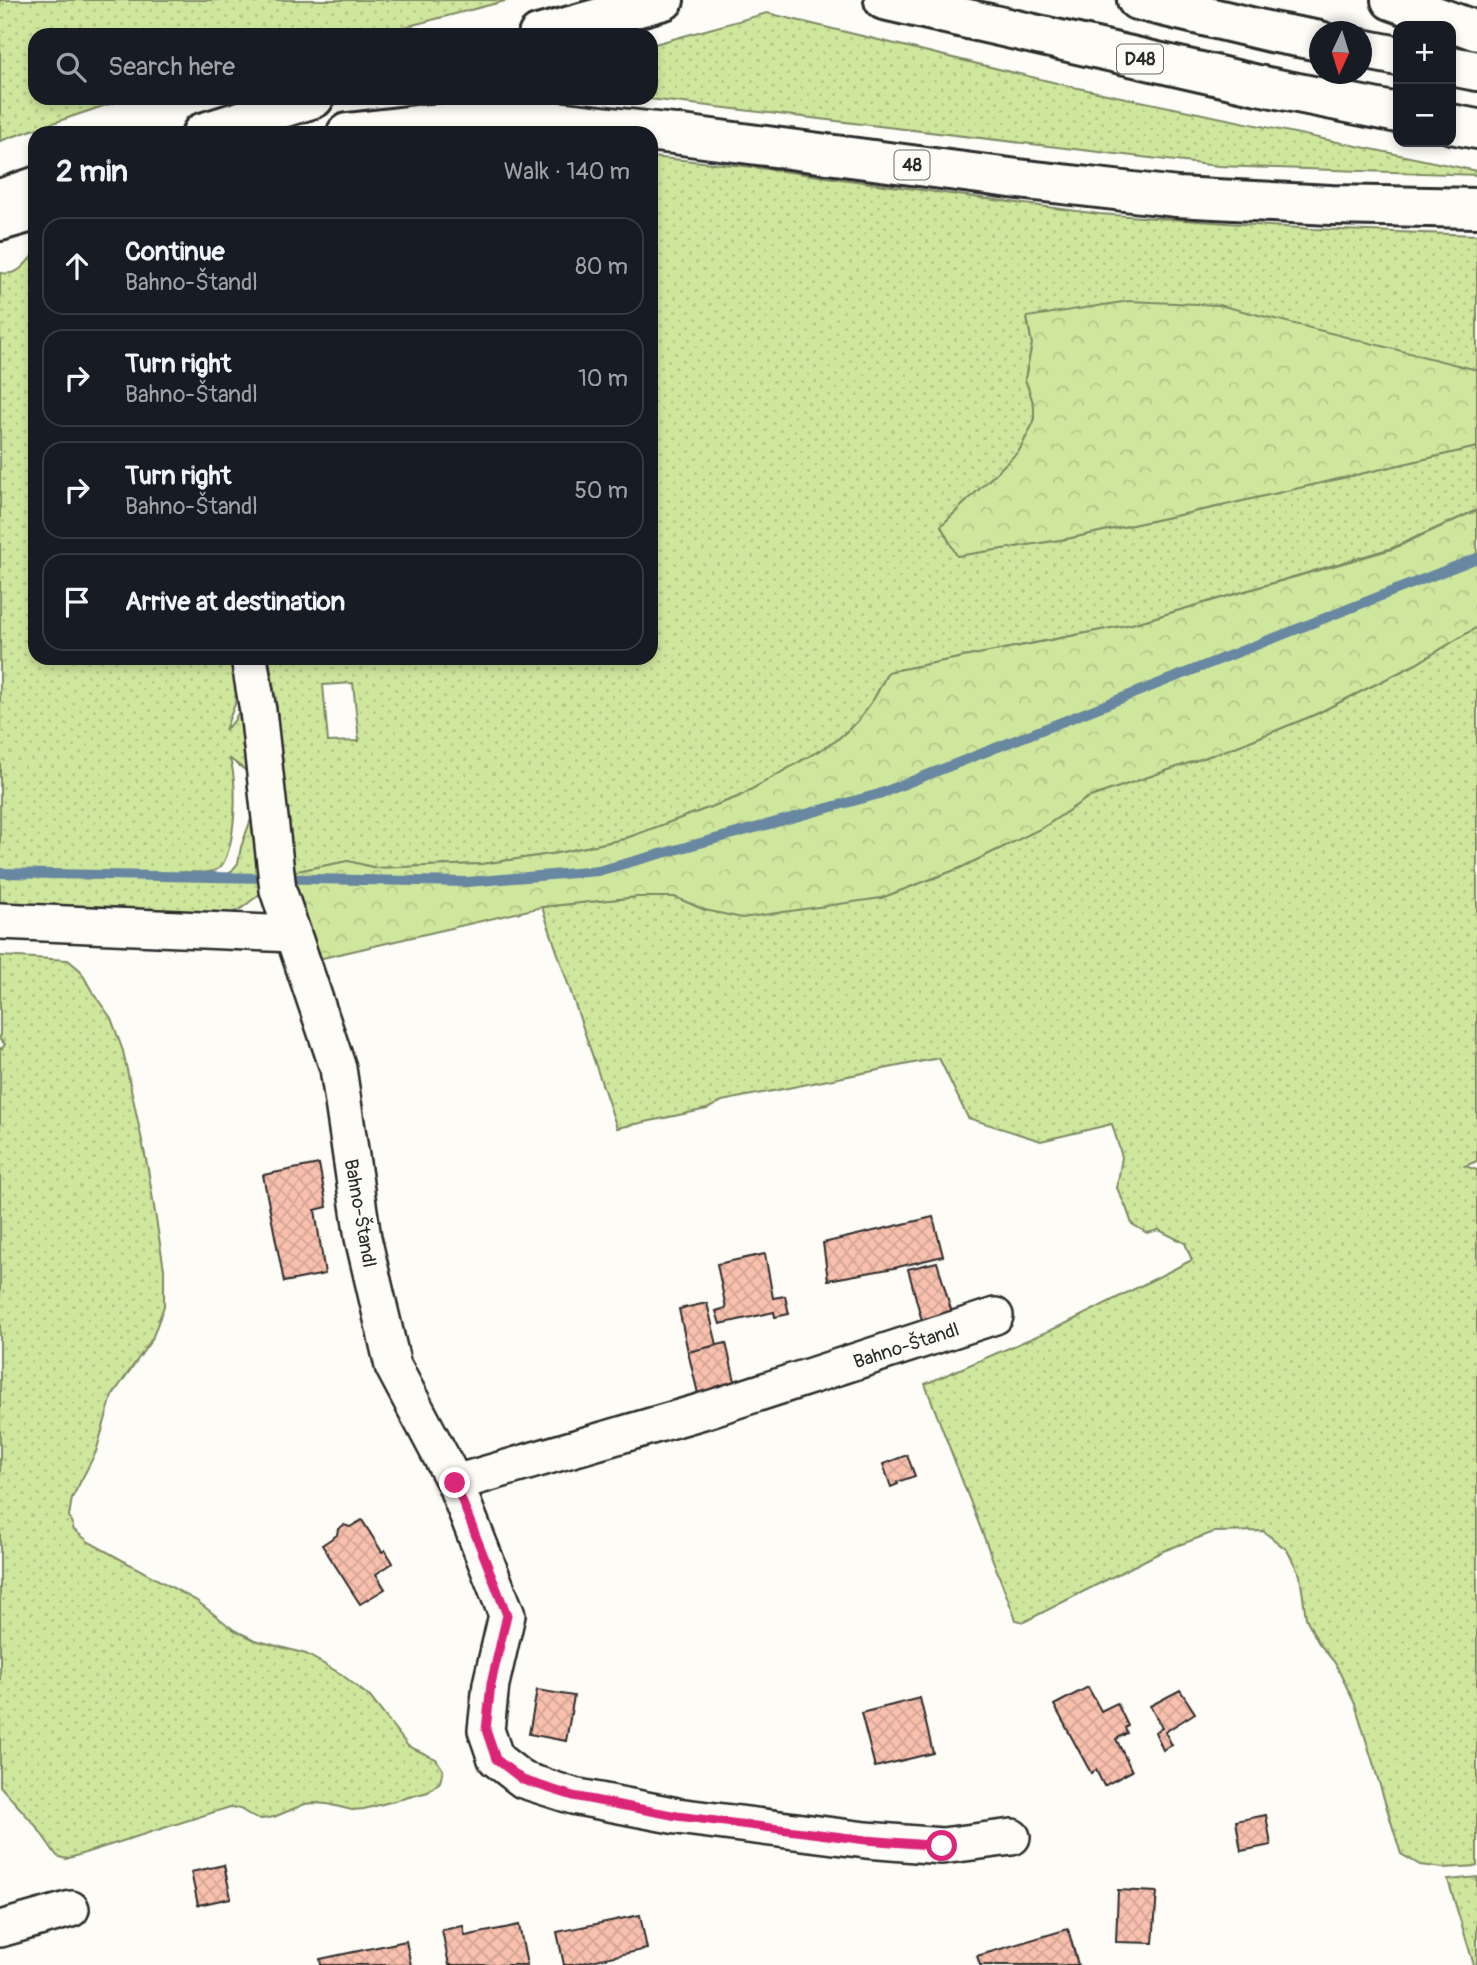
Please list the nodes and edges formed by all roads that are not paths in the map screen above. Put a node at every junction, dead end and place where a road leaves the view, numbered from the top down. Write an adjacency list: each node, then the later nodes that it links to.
1 (664, 0): 5 (main road)
2 (884, 0): 13 (main road, D48)
3 (1137, 0): 7 (main road)
4 (1391, 0): 6 (main road)
5 (562, 28)
6 (1477, 31)
7 (1309, 39)
8 (1372, 51): 9 (main road)
9 (1393, 55)
10 (1456, 67): 11 (main road)
11 (1477, 71)
12 (292, 105): 15 (main road)
13 (1393, 112)
14 (1456, 125): 18 (main road)
15 (224, 126)
16 (407, 126): 17 (main road, 48)
17 (601, 126)
18 (1477, 129)
19 (658, 132): 22 (main road, 48)
20 (28, 189): 21 (main road)
21 (0, 199)
22 (1477, 208)
23 (28, 213): 24 (main road)
24 (0, 221)
25 (250, 665): 27 (street, Bahno-Štandl)
26 (0, 921): 27 (street)
27 (293, 934): 29 (street, Bahno-Štandl)
28 (995, 1316): 29 (street, Bahno-Štandl)
29 (455, 1483): 30 (street, Bahno-Štandl)
30 (1012, 1837)
31 (71, 1909): 32 (street)
32 (0, 1928)

